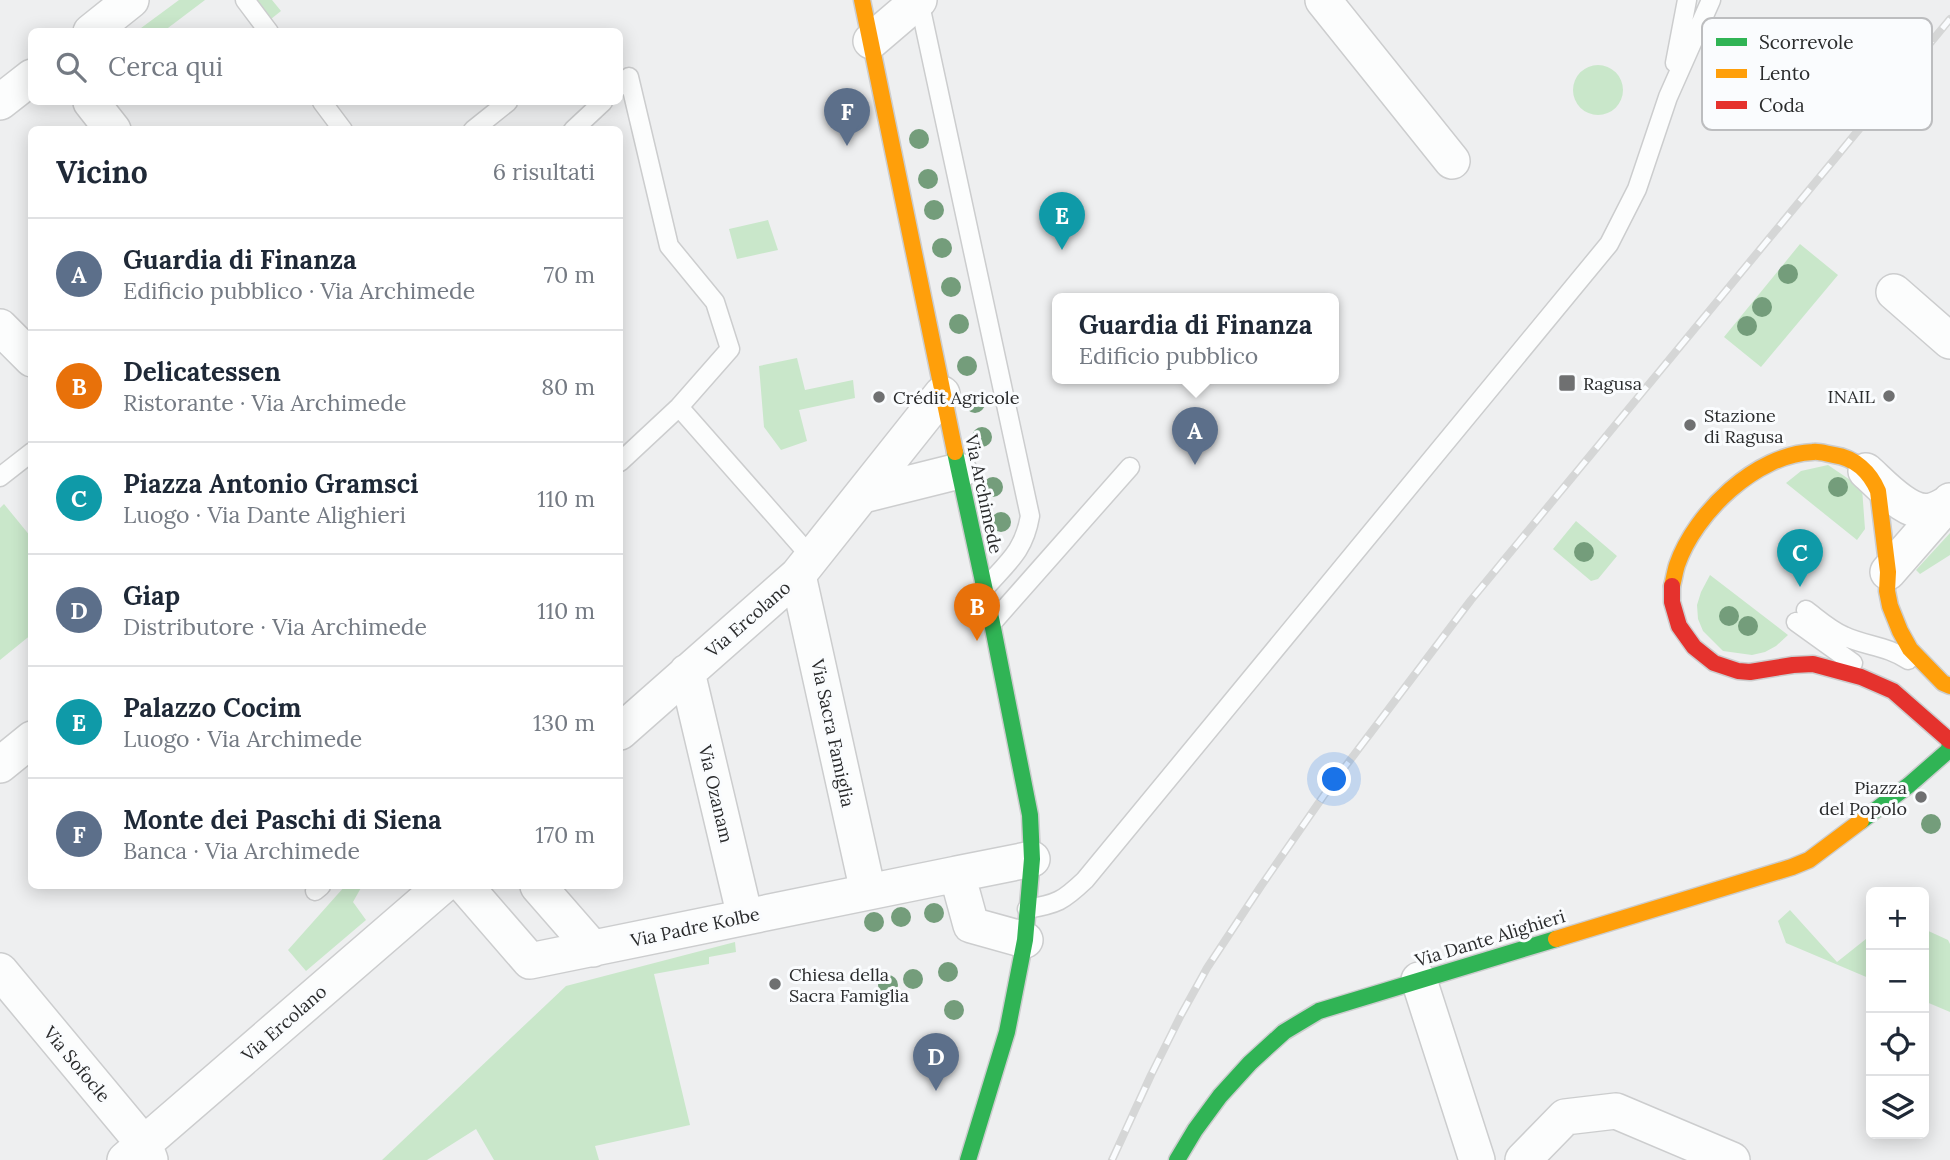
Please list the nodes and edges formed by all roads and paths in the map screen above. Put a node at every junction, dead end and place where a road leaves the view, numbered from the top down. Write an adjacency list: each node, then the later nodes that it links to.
1 (131, 0): 8 (street)
2 (244, 0): 11 (lane)
3 (862, 0): 12 (street, Via Archimede)
4 (919, 0): 12 (street); 42 (lane)
5 (1323, 0): 25 (street)
6 (1687, 0): 15 (lane)
7 (1711, 0): 9 (lane)
8 (94, 18)
9 (1703, 18)
10 (1702, 20): 15 (lane)
11 (266, 28)
12 (871, 41): 30 (street, Via Archimede)
13 (28, 80): 16 (street)
14 (623, 83): 31 (lane)
15 (1668, 97): 58 (lane)
16 (0, 102)
17 (93, 105): 21 (street)
18 (324, 105): 22 (lane)
19 (504, 105): 23 (lane)
20 (600, 105): 24 (lane)
21 (110, 126)
22 (340, 126)
23 (478, 126)
24 (577, 126)
25 (1452, 161)
26 (1894, 292): 28 (street)
27 (0, 327): 29 (street)
28 (1950, 341)
29 (28, 355)
30 (942, 394): 35 (street, Via Archimede); 38 (street, Via Ercolano)
31 (679, 407): 33 (lane); 40 (lane)
32 (28, 455): 37 (lane)
33 (623, 458)
34 (1130, 467): 43 (lane)
35 (959, 471): 38 (street); 42 (street, Via Archimede)
36 (1866, 471): 39 (street); 41 (street); 46 (street)
37 (0, 477)
38 (863, 495): 40 (street, Via Ercolano)
39 (1948, 502): 41 (street)
40 (805, 566): 44 (street, Via Ercolano); 56 (street, Via Sacra Famiglia)
41 (1888, 572): 45 (street)
42 (985, 588): 43 (street, Via Archimede)
43 (992, 623): 51 (street, Via Archimede)
44 (687, 672): 47 (street, Via Ercolano); 57 (street, Via Ozanam)
45 (1947, 685): 46 (lane)
46 (1889, 688): 49 (street)
47 (623, 729)
48 (28, 742): 50 (street)
49 (1950, 748): 61 (street, Via Dante Alighieri)
50 (0, 765)
51 (1032, 859): 52 (street, Via Padre Kolbe); 58 (street, Via Archimede)
52 (957, 874): 56 (street, Via Padre Kolbe); 58 (street)
53 (439, 889): 62 (street, Via Ercolano)
54 (468, 889): 59 (street, Via Padre Kolbe)
55 (541, 889): 59 (street)
56 (868, 892): 57 (street, Via Padre Kolbe)
57 (745, 916): 59 (street, Via Padre Kolbe)
58 (1026, 925): 63 (street, Via Archimede)
59 (593, 949)
60 (0, 971): 62 (street, Via Sofocle)
61 (1419, 980): 64 (street, Via Dante Alighieri); 65 (street)
62 (140, 1155)
63 (968, 1160)
64 (1177, 1160)
65 (1477, 1160)
66 (1523, 1160): 67 (street)
67 (1732, 1160)

